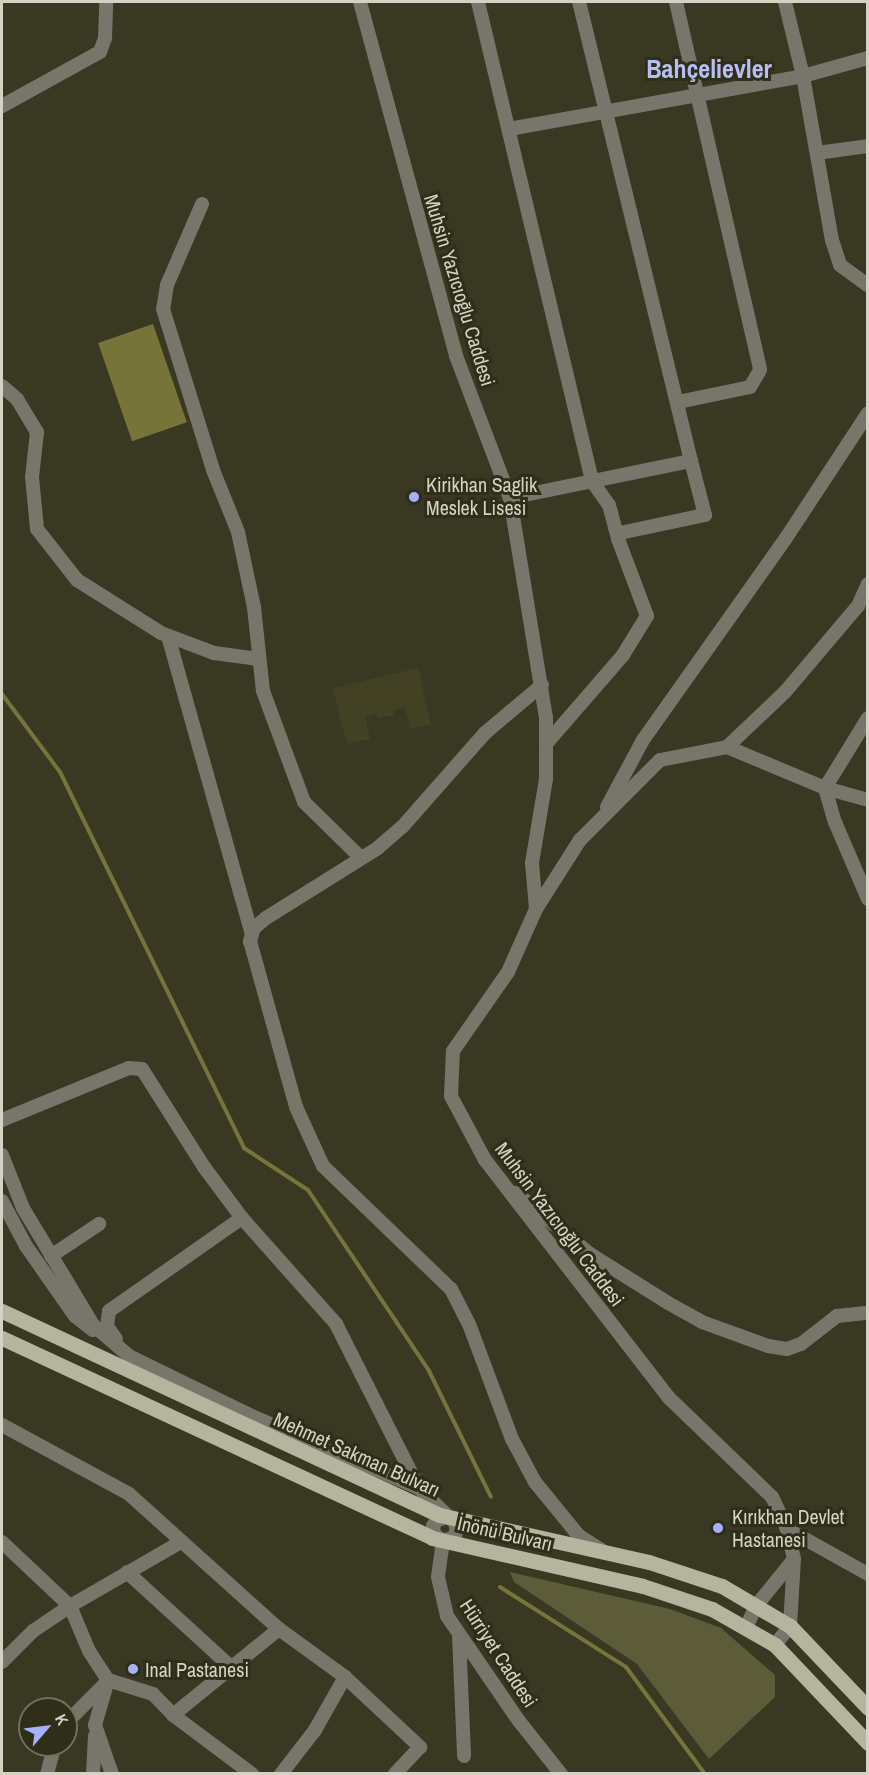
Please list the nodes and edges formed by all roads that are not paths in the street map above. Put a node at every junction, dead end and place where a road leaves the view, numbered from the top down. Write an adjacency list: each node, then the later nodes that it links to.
1 (106, 2): 10 (street)
2 (360, 2): 22 (street, Muhsin Yazıcıoğlu Caddesi)
3 (478, 2): 12 (street)
4 (579, 2): 11 (street)
5 (676, 2): 9 (street)
6 (785, 2): 8 (street)
7 (867, 58): 8 (street)
8 (803, 76): 9 (street); 14 (street)
9 (698, 93): 11 (street); 18 (street)
10 (2, 105)
11 (604, 111): 12 (street); 18 (street)
12 (509, 129): 21 (street)
13 (867, 146): 14 (street)
14 (817, 153): 16 (street)
15 (202, 204): 26 (street)
16 (867, 285)
17 (2, 386): 25 (street)
18 (678, 402): 20 (street)
19 (867, 413): 33 (street)
20 (691, 461): 21 (street); 23 (street)
21 (592, 481): 22 (street); 23 (street)
22 (510, 498): 27 (street, Muhsin Yazıcıoğlu Caddesi)
23 (618, 539): 29 (street)
24 (867, 584): 30 (street)
25 (168, 636): 26 (street); 37 (street)
26 (260, 659): 34 (street)
27 (542, 685): 29 (street, Muhsin Yazıcıoğlu Caddesi); 34 (street)
28 (867, 718): 31 (street)
29 (546, 744): 36 (street, Muhsin Yazıcıoğlu Caddesi)
30 (727, 747): 31 (street); 33 (street)
31 (825, 788): 32 (street); 35 (street)
32 (867, 800)
33 (601, 820): 36 (street)
34 (361, 858): 37 (street)
35 (867, 898)
36 (536, 909): 40 (street, Muhsin Yazıcıoğlu Caddesi)
37 (252, 934): 57 (street)
38 (2, 1120): 42 (street)
39 (2, 1155): 44 (street)
40 (506, 1188): 46 (street); 53 (street, Muhsin Yazıcıoğlu Caddesi)
41 (2, 1201): 49 (street)
42 (242, 1218): 49 (street); 51 (street)
43 (99, 1224): 44 (street)
44 (51, 1256): 49 (street)
45 (2, 1300): 47 (street)
46 (867, 1312)
47 (6, 1313): 52 (main road, Mehmet Sakman Bulvarı)
48 (2, 1338): 54 (main road)
49 (129, 1356): 51 (street)
50 (2, 1425): 56 (street)
51 (419, 1488): 52 (street)
52 (448, 1517): 54 (street, Mehmet Sakman Bulvarı); 57 (main road, İnönü Bulvarı)
53 (787, 1529): 58 (street, Muhsin Yazıcıoğlu Caddesi); 60 (street)
54 (443, 1541): 64 (main road, İnönü Bulvarı); 66 (street, Hürriyet Caddesi)
55 (2, 1542): 61 (street)
56 (181, 1542): 59 (street); 65 (street)
57 (605, 1552): 62 (main road, İnönü Bulvarı)
58 (794, 1559): 62 (street); 63 (street, Muhsin Yazıcıoğlu Caddesi)
59 (127, 1572): 61 (street); 69 (street)
60 (867, 1574)
61 (70, 1606): 68 (street); 71 (street)
62 (756, 1606): 63 (main road, İnönü Bulvarı); 64 (street)
63 (790, 1626): 67 (street); 72 (main road, İnönü Bulvarı)
64 (746, 1628): 67 (main road, İnönü Bulvarı)
65 (279, 1629): 69 (street); 70 (street)
66 (459, 1633): 77 (street); 85 (street, Hürriyet Caddesi)
67 (775, 1645): 76 (main road, İnönü Bulvarı)
68 (2, 1662)
69 (231, 1666): 74 (street)
70 (345, 1677): 83 (street); 84 (street)
71 (108, 1680): 73 (street); 74 (street); 75 (street)
72 (867, 1708)
73 (78, 1711)
74 (174, 1715): 82 (street)
75 (95, 1725): 79 (street); 81 (street)
76 (867, 1743)
77 (464, 1756)
78 (52, 1757): 80 (street)
79 (112, 1772)
80 (47, 1773)
81 (93, 1773)
82 (252, 1773)
83 (280, 1773)
84 (395, 1773)
85 (561, 1773)

